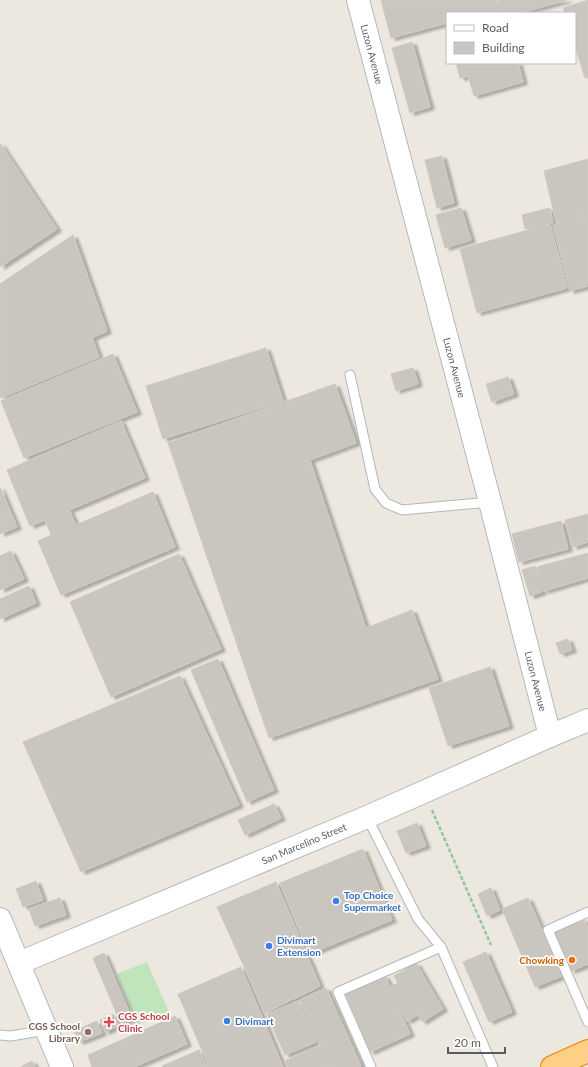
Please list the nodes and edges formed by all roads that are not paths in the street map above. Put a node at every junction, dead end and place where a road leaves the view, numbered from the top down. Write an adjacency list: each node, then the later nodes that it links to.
1 (358, 0): 3 (street, Luzon Avenue)
2 (350, 375): 3 (lane)
3 (490, 502): 5 (street, Luzon Avenue)
4 (588, 720): 5 (street, San Marcelino Street)
5 (550, 736): 6 (street, San Marcelino Street)
6 (367, 817): 9 (lane); 10 (street, San Marcelino Street)
7 (588, 912): 11 (lane)
8 (0, 919): 10 (street)
9 (440, 947): 16 (lane); 17 (lane)
10 (19, 964): 12 (street)
11 (588, 1022)
12 (46, 1030): 13 (lane); 15 (street)
13 (0, 1035)
14 (582, 1058): 18 (highway)
15 (62, 1067)
16 (371, 1067)
17 (493, 1067)
18 (552, 1067)

